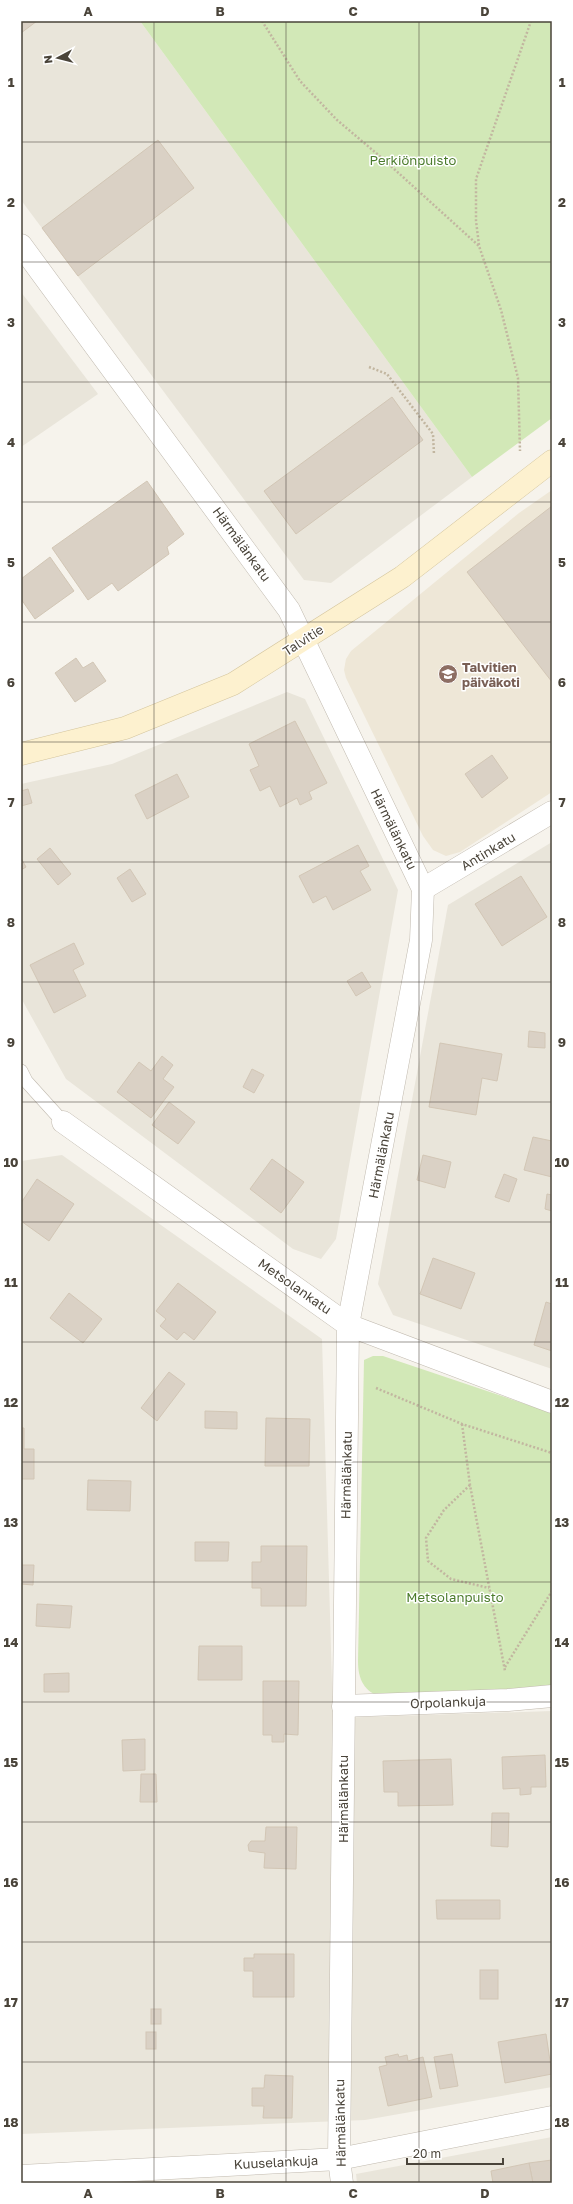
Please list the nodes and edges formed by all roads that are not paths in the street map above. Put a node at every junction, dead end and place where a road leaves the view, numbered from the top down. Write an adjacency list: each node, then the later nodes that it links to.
1 (21, 245): 3 (street, Härmälänkatu)
2 (552, 461): 3 (street, Talvitie)
3 (303, 641): 4 (street, Talvitie); 6 (street, Härmälänkatu)
4 (21, 754)
5 (552, 812): 6 (street, Antinkatu)
6 (423, 889): 9 (street, Härmälänkatu)
7 (21, 1071): 8 (lane)
8 (63, 1122): 9 (street, Metsolankatu)
9 (348, 1325): 10 (street, Metsolankatu); 12 (street, Härmälänkatu)
10 (552, 1402)
11 (552, 1696): 12 (street, Orpolankuja)
12 (343, 1706): 14 (street, Härmälänkatu)
13 (552, 2117): 14 (street, Kuuselankuja)
14 (339, 2159): 15 (street, Kuuselankuja); 16 (street, Härmälänkatu)
15 (21, 2176)
16 (342, 2183)

